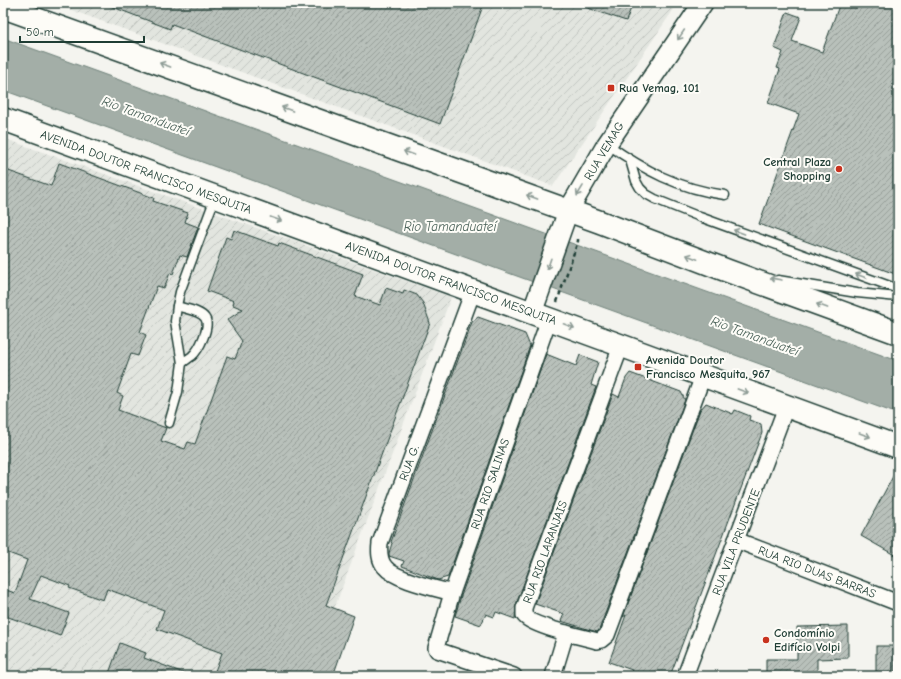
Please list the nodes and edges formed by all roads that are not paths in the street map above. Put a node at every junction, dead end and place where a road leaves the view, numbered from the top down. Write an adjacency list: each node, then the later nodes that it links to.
1 (703, 3): 4 (street, RUA VEMAG, one-way to 4)
2 (3, 7): 8 (highway, one-way to 2)
3 (3, 119): 7 (highway, AVENIDA DOUTOR FRANCISCO MESQUITA)
4 (607, 144): 5 (lane); 8 (street, RUA VEMAG, one-way to 8)
5 (630, 160): 6 (lane); 10 (lane, one-way to 5)
6 (725, 195)
7 (215, 197): 11 (highway, AVENIDA DOUTOR FRANCISCO MESQUITA, one-way to 11); 13 (lane)
8 (568, 211): 9 (highway, one-way to 8); 14 (street, RUA VEMAG, one-way to 14)
9 (728, 271): 12 (lane, one-way to 9); 15 (highway, one-way to 9)
10 (898, 289)
11 (473, 292): 14 (highway, AVENIDA DOUTOR FRANCISCO MESQUITA); 23 (street, RUA G.)
12 (898, 297)
13 (176, 306): 17 (lane); 17 (lane)
14 (540, 309): 16 (highway, AVENIDA DOUTOR FRANCISCO MESQUITA, one-way to 16); 23 (street, RUA RIO SALINAS)
15 (898, 333)
16 (621, 346): 18 (highway, AVENIDA DOUTOR FRANCISCO MESQUITA); 25 (street, RUA RIO LARANJAIS)
17 (182, 363): 20 (lane)
18 (703, 376): 19 (highway, AVENIDA DOUTOR FRANCISCO MESQUITA, one-way to 19); 25 (street, RUA RIO LARANJAIS)
19 (786, 407): 21 (highway, AVENIDA DOUTOR FRANCISCO MESQUITA, one-way to 21); 22 (street, RUA VILA PRUDENTE)
20 (169, 423)
21 (898, 447)
22 (736, 540): 24 (street, RUA RIO DUAS BARRAS); 28 (street, RUA VILA PRUDENTE)
23 (452, 593): 26 (street, RUA RIO SALINAS)
24 (898, 603)
25 (566, 634): 27 (street)
26 (514, 676)
27 (553, 676)
28 (685, 676)

